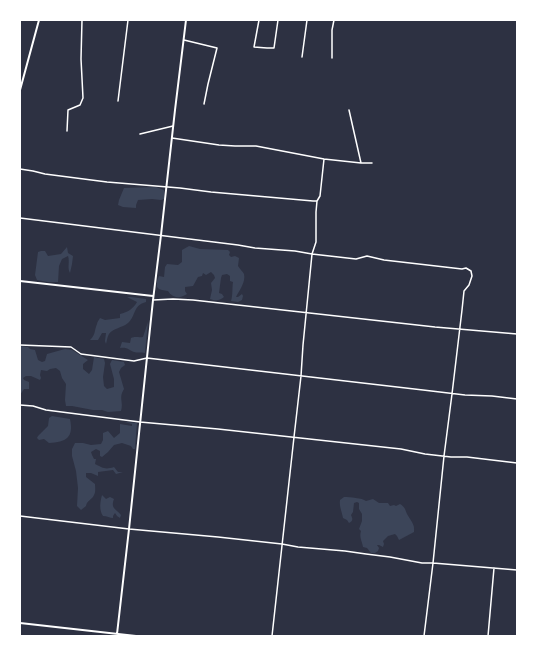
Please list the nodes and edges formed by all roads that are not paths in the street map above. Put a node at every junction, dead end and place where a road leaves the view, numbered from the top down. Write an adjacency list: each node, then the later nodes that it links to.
1 (39, 20): 12 (street)
2 (82, 20): 17 (street)
3 (128, 20): 13 (street)
4 (186, 20): 9 (street)
5 (258, 20): 6 (street)
6 (278, 20)
7 (307, 20): 10 (street)
8 (334, 20): 11 (street)
9 (184, 40): 14 (street); 16 (street)
10 (302, 57)
11 (332, 58)
12 (20, 90)
13 (118, 101)
14 (204, 104)
15 (349, 110): 21 (street)
16 (173, 126): 18 (street); 19 (street)
17 (67, 131)
18 (140, 134)
19 (172, 138): 20 (street); 24 (street)
20 (324, 159): 21 (street); 25 (street)
21 (361, 163): 22 (street)
22 (372, 163)
23 (20, 170): 24 (street)
24 (167, 187): 25 (street); 27 (street)
25 (317, 200): 28 (street)
26 (20, 218): 27 (street)
27 (161, 235): 28 (street); 30 (street)
28 (312, 254): 32 (street); 33 (street)
29 (20, 281): 30 (street)
30 (153, 296): 31 (street)
31 (153, 300): 32 (street); 36 (street)
32 (306, 312): 33 (street); 37 (street)
33 (460, 329): 34 (street); 38 (street)
34 (517, 334)
35 (20, 345): 36 (street)
36 (147, 358): 37 (street); 41 (street)
37 (301, 376): 38 (street); 42 (street)
38 (452, 394): 39 (street); 43 (street)
39 (517, 399)
40 (20, 405): 41 (street)
41 (140, 422): 42 (street); 46 (street)
42 (294, 438): 43 (street); 47 (street)
43 (444, 456): 44 (street); 48 (street)
44 (517, 463)
45 (20, 516): 46 (street)
46 (129, 529): 47 (street); 52 (street)
47 (282, 544): 48 (street); 54 (street)
48 (434, 563): 49 (street); 55 (street)
49 (494, 568): 50 (street); 56 (street)
50 (517, 570)
51 (20, 623): 52 (street)
52 (116, 635): 53 (street)
53 (136, 636)
54 (272, 636)
55 (424, 636)
56 (488, 636)

